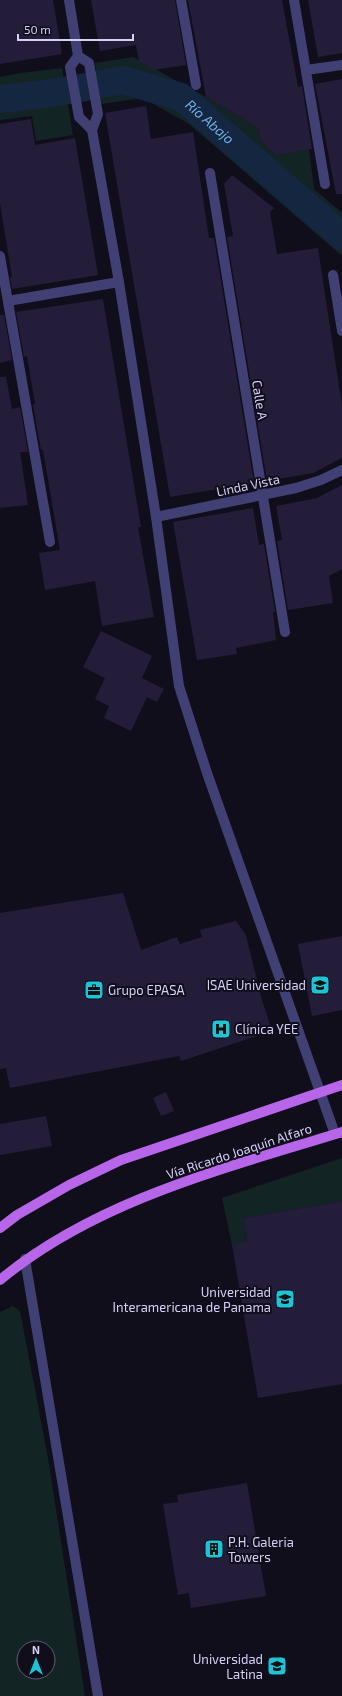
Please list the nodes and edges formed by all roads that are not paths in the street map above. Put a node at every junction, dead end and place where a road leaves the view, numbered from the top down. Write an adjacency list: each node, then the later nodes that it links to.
1 (69, 0): 4 (street)
2 (181, 0): 7 (street)
3 (294, 0): 6 (street)
4 (78, 56): 8 (street); 8 (street)
5 (342, 65): 6 (street)
6 (306, 70): 10 (street)
7 (196, 85)
8 (92, 130): 13 (street)
9 (210, 173): 17 (street, Calle A)
10 (324, 184)
11 (0, 256): 14 (street)
12 (333, 275): 15 (street)
13 (119, 282): 14 (street); 18 (street)
14 (8, 301): 19 (street)
15 (342, 331)
16 (342, 470): 17 (street, Linda Vista)
17 (263, 494): 18 (street, Linda Vista); 20 (street, Calle A)
18 (156, 517): 22 (street)
19 (50, 542)
20 (285, 632)
21 (342, 1085): 22 (main road)
22 (320, 1092): 23 (street); 24 (main road)
23 (338, 1133): 25 (main road, Vía Ricardo Joaquín Alfaro)
24 (0, 1228)
25 (25, 1259): 26 (main road, Vía Ricardo Joaquín Alfaro); 27 (street)
26 (0, 1280)
27 (98, 1696)

